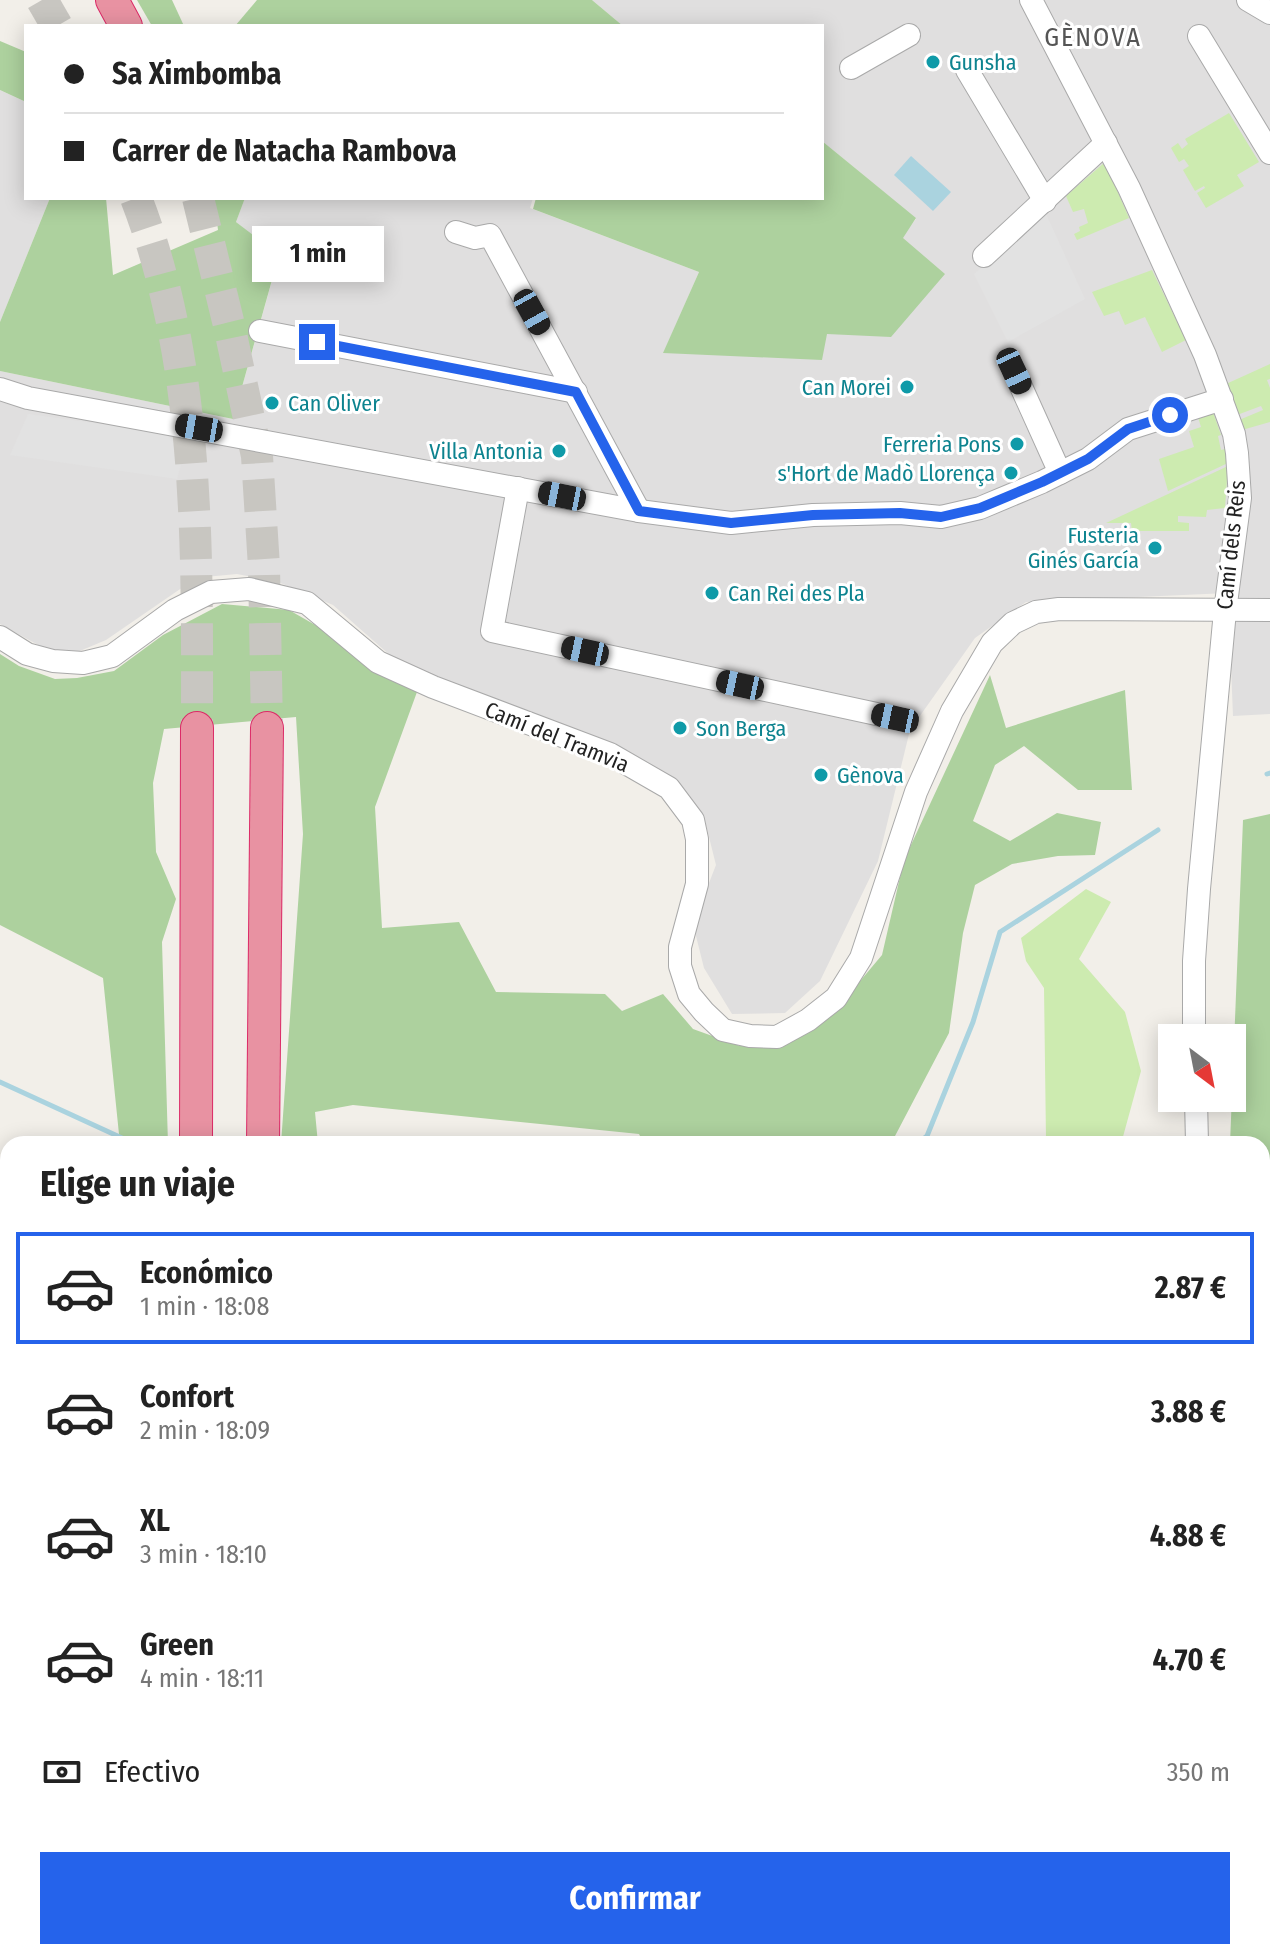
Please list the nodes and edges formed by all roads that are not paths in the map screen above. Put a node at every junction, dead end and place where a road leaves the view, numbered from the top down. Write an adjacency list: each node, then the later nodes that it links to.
1 (112, 0): 5 (highway)
2 (1031, 0): 10 (street, Camí dels Reis)
3 (1248, 0): 4 (street)
4 (1270, 13)
5 (125, 24)
6 (909, 35): 8 (street)
7 (1199, 36): 11 (street)
8 (851, 68)
9 (967, 70): 12 (street)
10 (1106, 143): 12 (street); 19 (street, Camí dels Reis)
11 (1270, 153)
12 (1045, 201): 14 (street)
13 (456, 232): 18 (street)
14 (984, 256)
15 (260, 331): 18 (street)
16 (1014, 371): 20 (street)
17 (0, 389): 21 (street)
18 (576, 392): 22 (street)
19 (1222, 399): 20 (street); 24 (street, Camí dels Reis)
20 (1060, 473): 22 (street)
21 (518, 488): 22 (street); 26 (street)
22 (639, 511)
23 (1264, 609): 24 (street, Camí del Tramvia)
24 (1225, 611): 25 (street, Camí del Tramvia); 29 (street, Camí dels Reis)
25 (0, 637)
26 (895, 718)
27 (197, 728): 31 (highway)
28 (267, 728): 32 (highway)
29 (1194, 1024)
30 (1196, 1112): 33 (street)
31 (196, 1136)
32 (263, 1136)
33 (1197, 1136)

